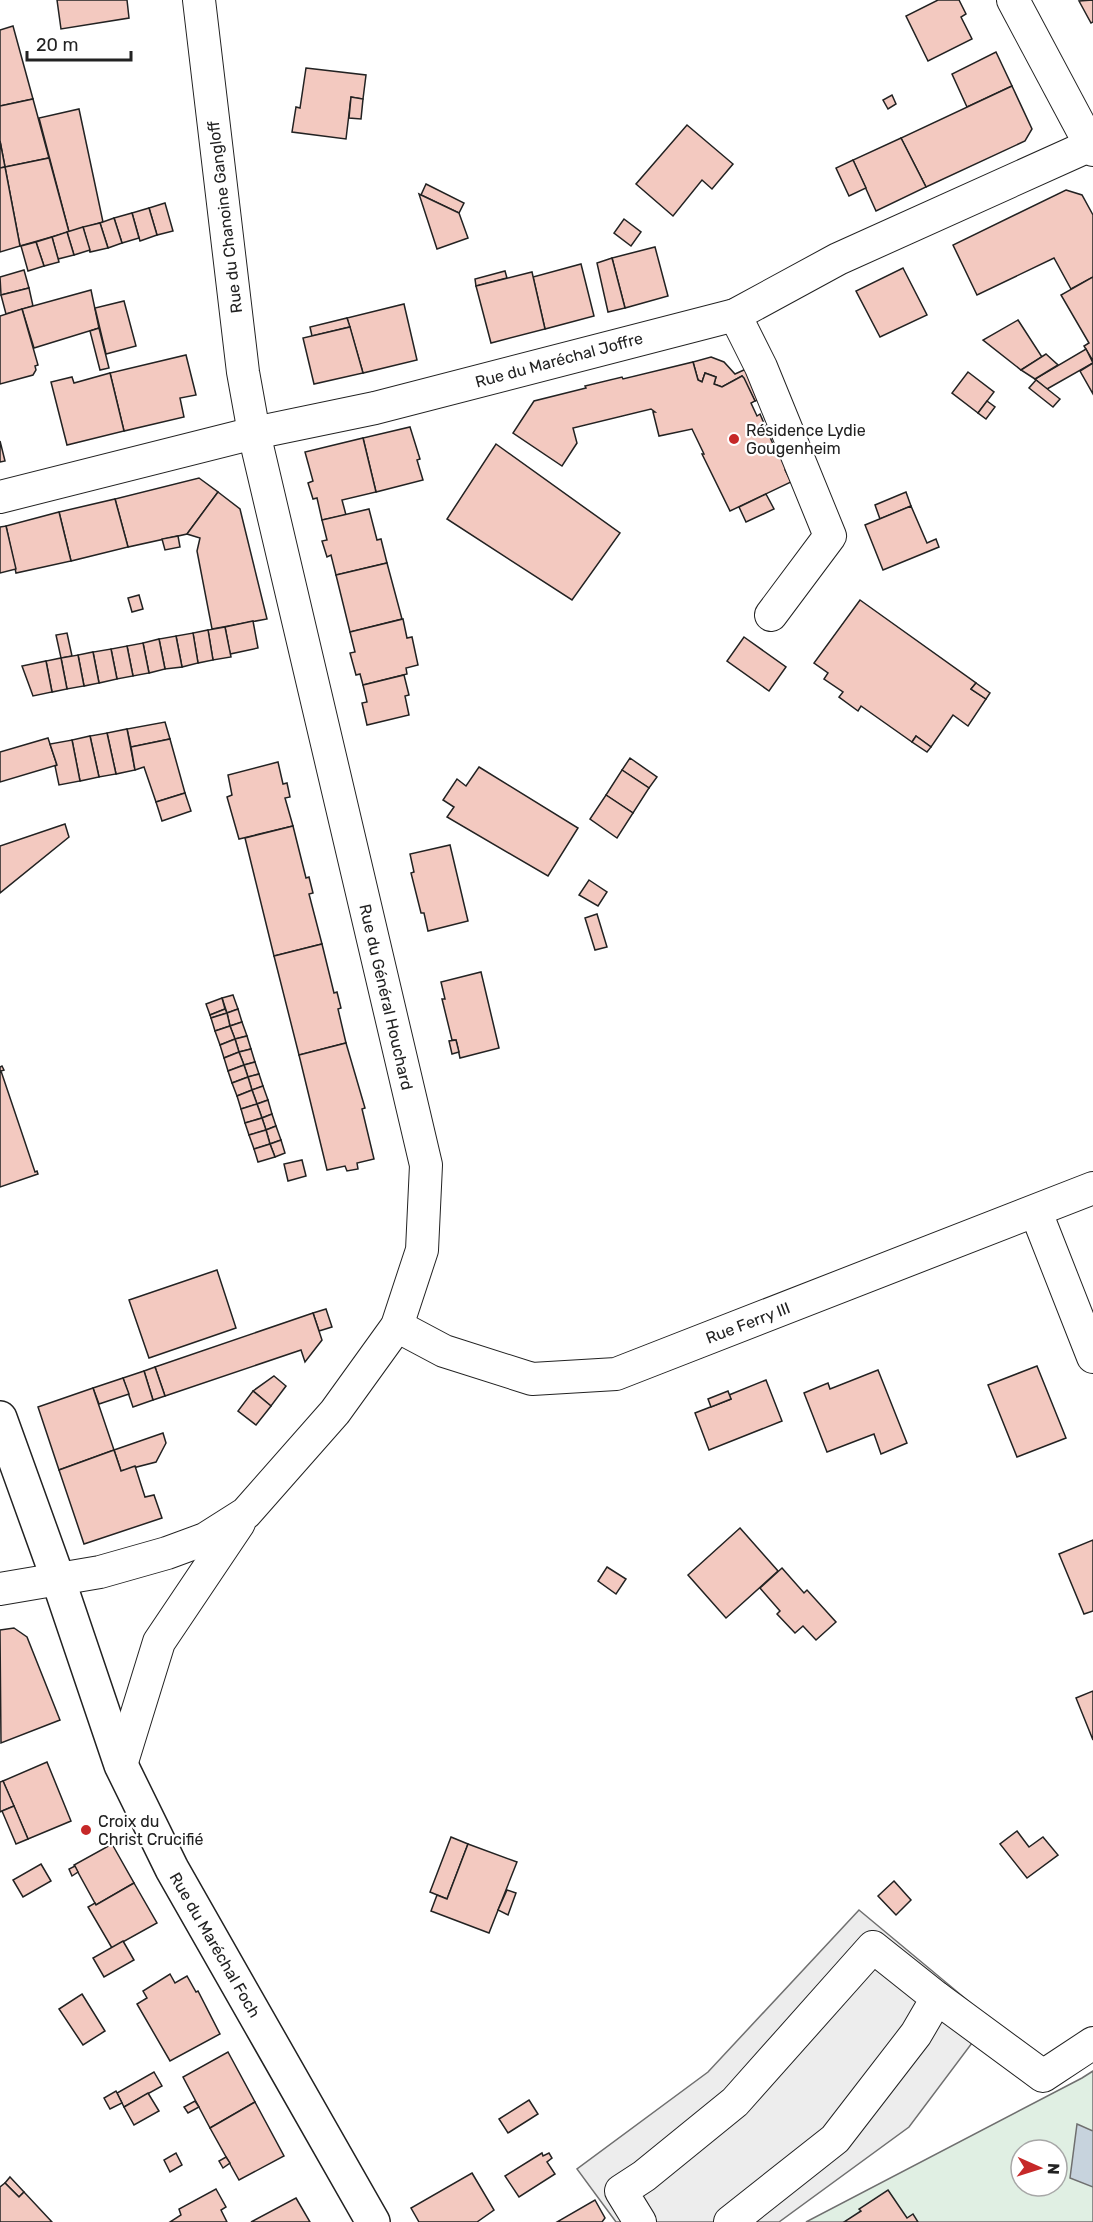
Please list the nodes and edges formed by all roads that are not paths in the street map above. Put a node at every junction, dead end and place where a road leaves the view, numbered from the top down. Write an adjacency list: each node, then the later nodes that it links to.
1 (199, 0): 5 (street, Rue du Chanoine Gangloff)
2 (1013, 0): 3 (street)
3 (1092, 147): 4 (street, Rue du Maréchal Joffre)
4 (735, 315): 5 (street, Rue du Maréchal Joffre); 7 (street)
5 (254, 433): 6 (street, Rue du Maréchal Joffre); 10 (street, Rue du Général Houchard)
6 (0, 497)
7 (771, 615)
8 (1093, 1188): 9 (street, Rue Ferry III)
9 (1036, 1212): 10 (street, Rue Ferry III); 11 (street)
10 (397, 1326): 13 (street, Rue du Général Houchard)
11 (1093, 1357)
12 (0, 1418): 14 (main road, Rue du Maréchal Foch)
13 (246, 1513): 14 (street, Rue du Général Houchard); 16 (street, Rue du Général Houchard)
14 (58, 1579): 15 (street, Rue du Général Houchard); 16 (main road, Rue du Maréchal Foch)
15 (0, 1589)
16 (121, 1765): 19 (main road, Rue du Maréchal Foch)
17 (937, 1998): 18 (street); 20 (street); 21 (street)
18 (1093, 2043)
19 (373, 2222)
20 (640, 2222)
21 (730, 2222)

